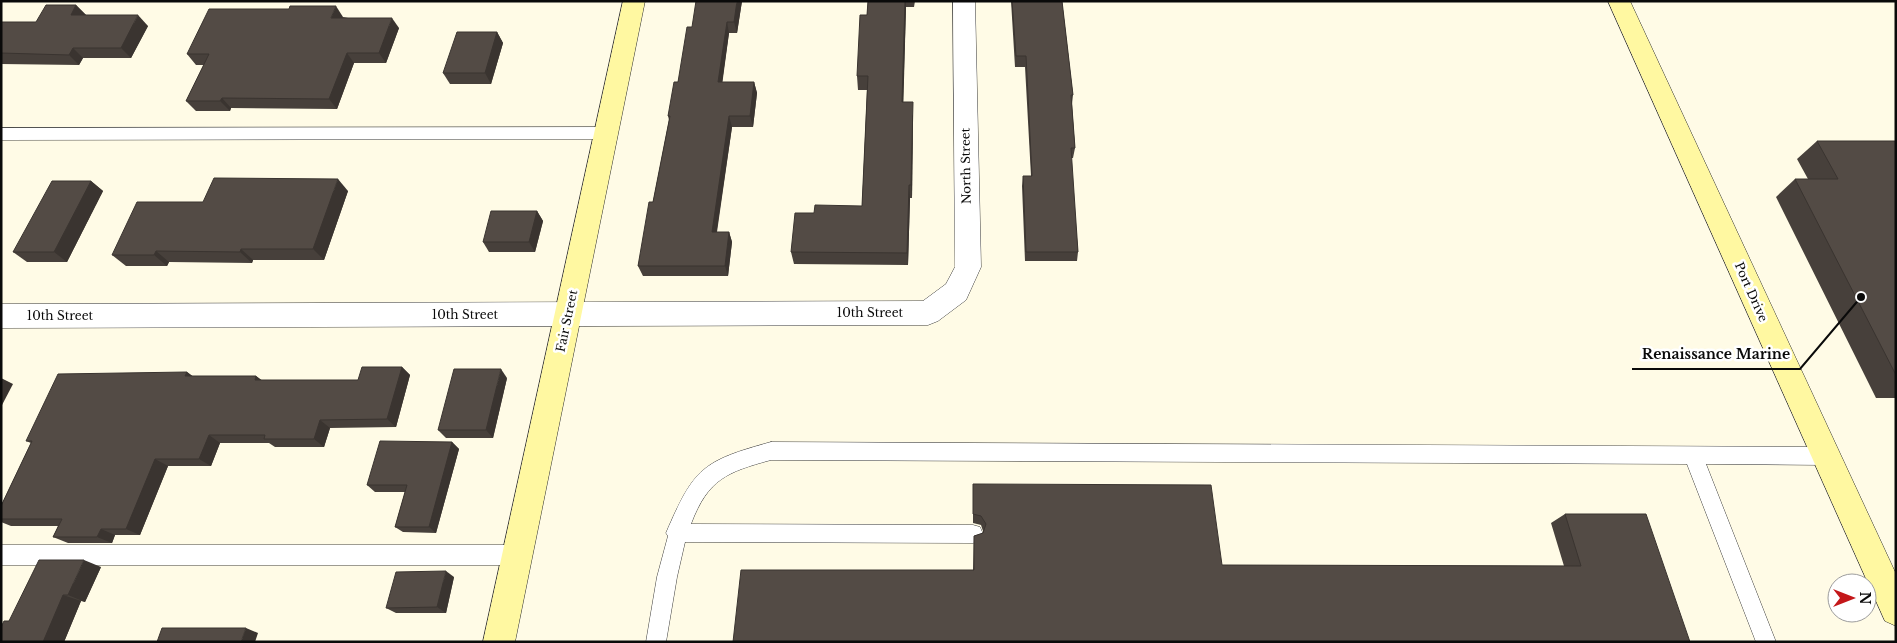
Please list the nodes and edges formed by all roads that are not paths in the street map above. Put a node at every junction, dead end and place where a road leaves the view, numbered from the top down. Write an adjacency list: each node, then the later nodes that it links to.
1 (634, 1): 4 (street, Fair Street)
2 (964, 1): 6 (street, North Street)
3 (1619, 1): 10 (street, Port Drive)
4 (607, 133): 5 (lane); 7 (street, Fair Street)
5 (1, 134)
6 (928, 313): 7 (street, 10th Street)
7 (568, 314): 8 (street, 10th Street); 14 (street, Fair Street)
8 (1, 316)
9 (1693, 455): 10 (lane); 11 (lane); 18 (lane)
10 (1825, 456): 15 (street, Port Drive)
11 (676, 533): 12 (lane); 17 (lane)
12 (973, 534)
13 (1, 555): 14 (lane)
14 (518, 555): 16 (street, Fair Street)
15 (1896, 610)
16 (499, 642)
17 (656, 642)
18 (1766, 642)

